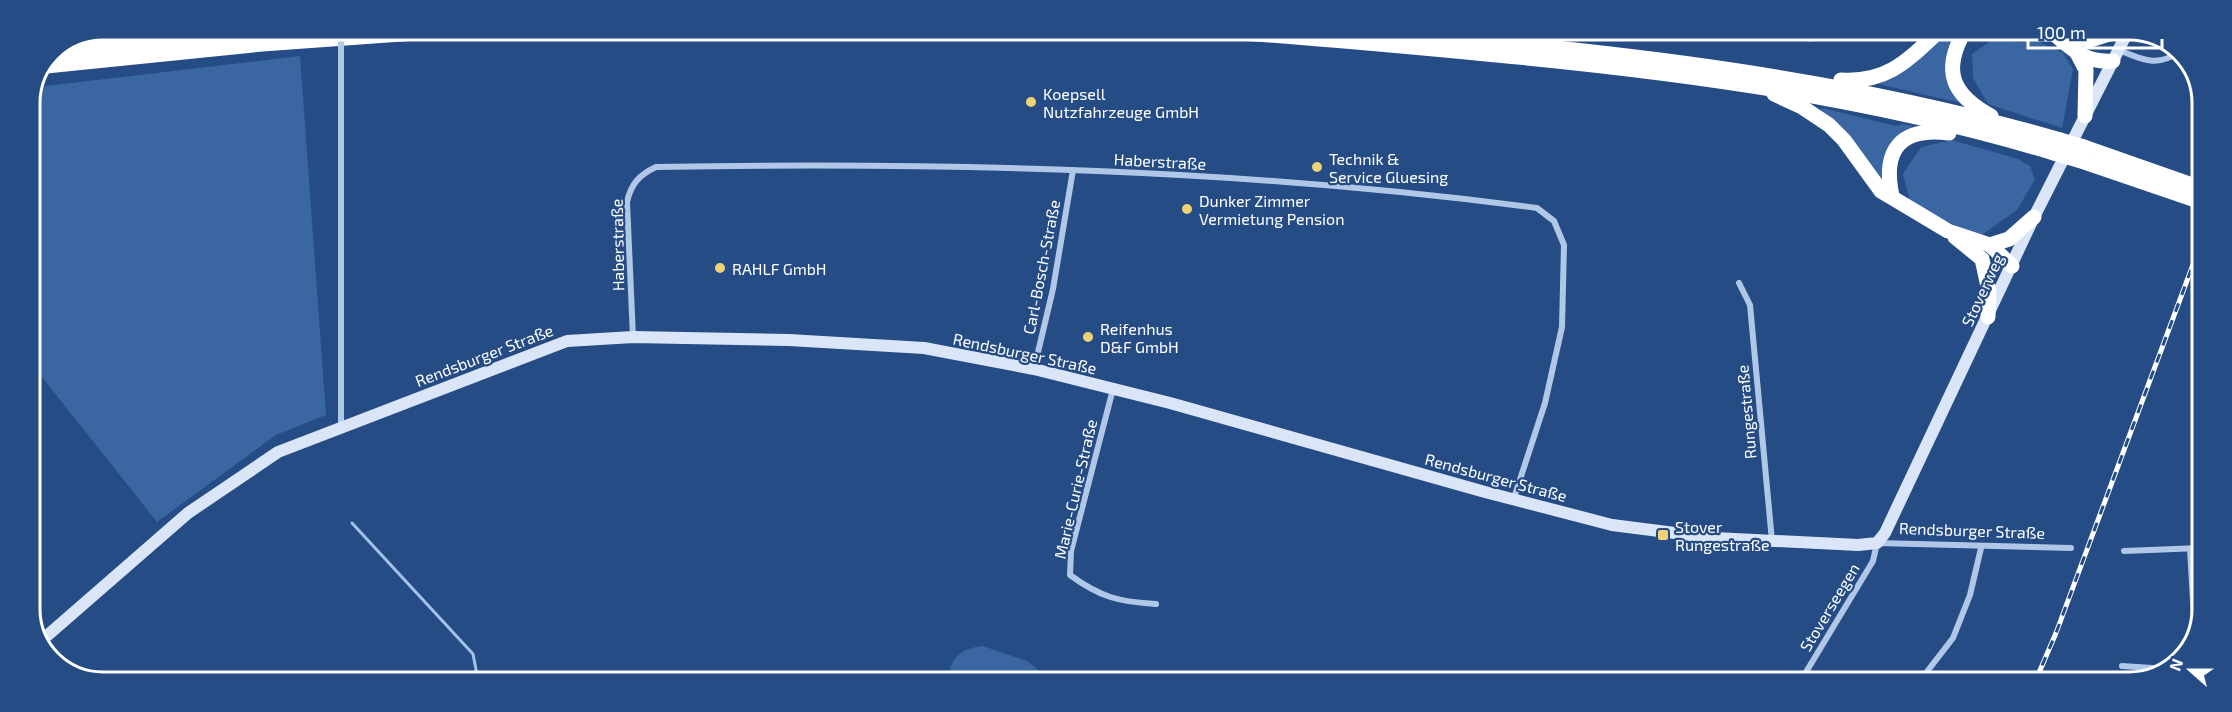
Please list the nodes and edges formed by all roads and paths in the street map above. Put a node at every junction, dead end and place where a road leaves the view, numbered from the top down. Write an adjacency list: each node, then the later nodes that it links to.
1 (176, 40): 12 (highway)
2 (320, 40): 15 (highway)
3 (341, 40): 35 (street, bridge)
4 (1314, 40): 17 (highway)
5 (1479, 40): 16 (highway)
6 (1930, 40): 16 (highway)
7 (1960, 40): 19 (highway)
8 (2068, 40): 11 (highway)
9 (2095, 40): 11 (highway)
10 (2123, 40): 13 (street, Stoverweg)
11 (2081, 46): 13 (highway); 18 (highway)
12 (69, 51)
13 (2115, 56): 14 (street); 18 (street, Stoverweg)
14 (2171, 57)
15 (54, 65)
16 (1781, 76): 19 (highway)
17 (1758, 86): 20 (highway); 24 (highway)
18 (2085, 116): 25 (street, Stoverweg)
19 (2006, 124): 21 (highway)
20 (2012, 140): 21 (highway); 24 (highway)
21 (2057, 147): 23 (highway, bridge)
22 (1073, 170): 32 (street, Haberstraße); 33 (street, Carl-Bosch-Straße); 36 (street, Haberstraße)
23 (2191, 191)
24 (1892, 196): 26 (highway)
25 (2034, 217): 27 (highway); 29 (street, Stoverweg)
26 (1948, 231): 27 (highway); 28 (highway)
27 (1990, 245): 29 (highway)
28 (1982, 259): 29 (highway); 31 (highway)
29 (2012, 266): 31 (street, Stoverweg)
30 (1739, 283): 37 (street, Rungestraße)
31 (1988, 317): 38 (street, Stoverweg)
32 (633, 337): 33 (street, Rendsburger Straße); 35 (street, Rendsburger Straße)
33 (1034, 369): 34 (street, Rendsburger Straße)
34 (1113, 389): 36 (street, Rendsburger Straße); 44 (street, Marie-Curie-Straße)
35 (341, 427): 45 (street, Rendsburger Straße)
36 (1514, 498): 37 (street, Rendsburger Straße)
37 (1772, 541): 38 (street, Rendsburger Straße)
38 (1877, 543): 39 (street, Rendsburger Straße); 48 (street, Stoverseegen)
39 (1981, 548): 40 (street, Rendsburger Straße); 49 (street)
40 (2071, 548)
41 (2190, 549): 42 (street); 43 (street)
42 (2124, 551)
43 (2192, 583)
44 (1156, 604)
45 (47, 636)
46 (2122, 666): 47 (street)
47 (2149, 668)
48 (1806, 672)
49 (1927, 672)

